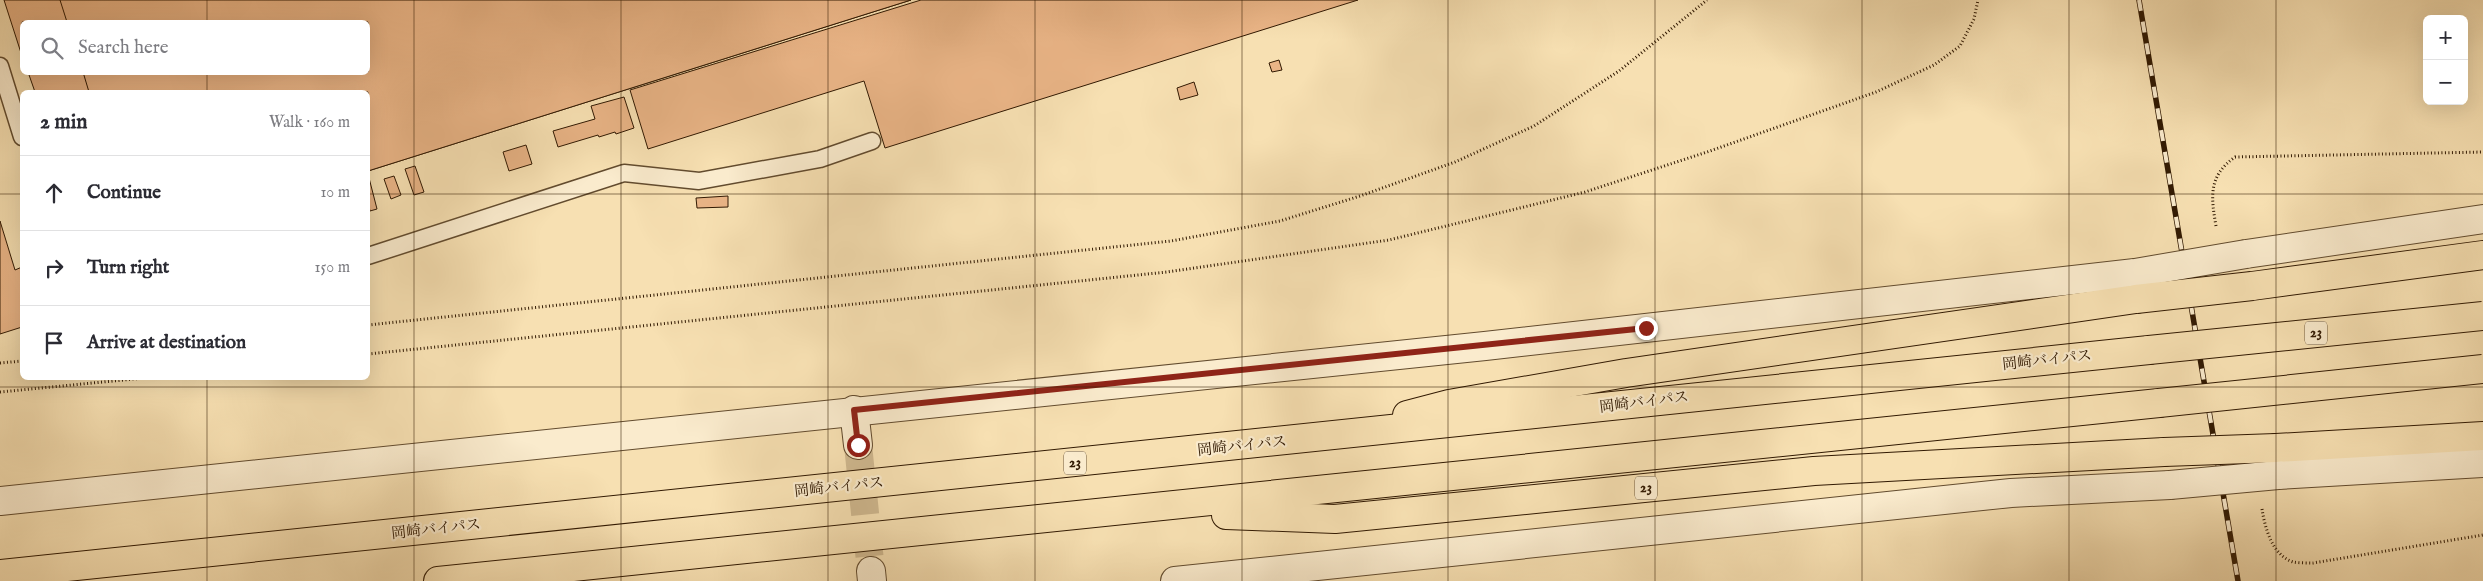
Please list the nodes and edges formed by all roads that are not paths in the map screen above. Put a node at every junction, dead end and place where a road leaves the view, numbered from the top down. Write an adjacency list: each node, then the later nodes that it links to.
1 (0, 66): 2 (lane)
2 (20, 131)
3 (872, 141): 5 (lane)
4 (2483, 219): 9 (street, bridge)
5 (370, 255)
6 (2483, 255): 11 (highway, 23, bridge)
7 (2483, 316): 11 (highway, 岡崎バイパス / 23, bridge)
8 (2483, 370): 15 (highway, 23, bridge)
9 (854, 410): 12 (street); 14 (street)
10 (2483, 436): 15 (highway, 23, bridge)
11 (1316, 438): 16 (highway, 岡崎バイパス / 23)
12 (858, 445)
13 (2483, 463): 18 (street, bridge)
14 (0, 501)
15 (1129, 511): 17 (highway, 23)
16 (0, 574)
17 (438, 581)
18 (1176, 581)

